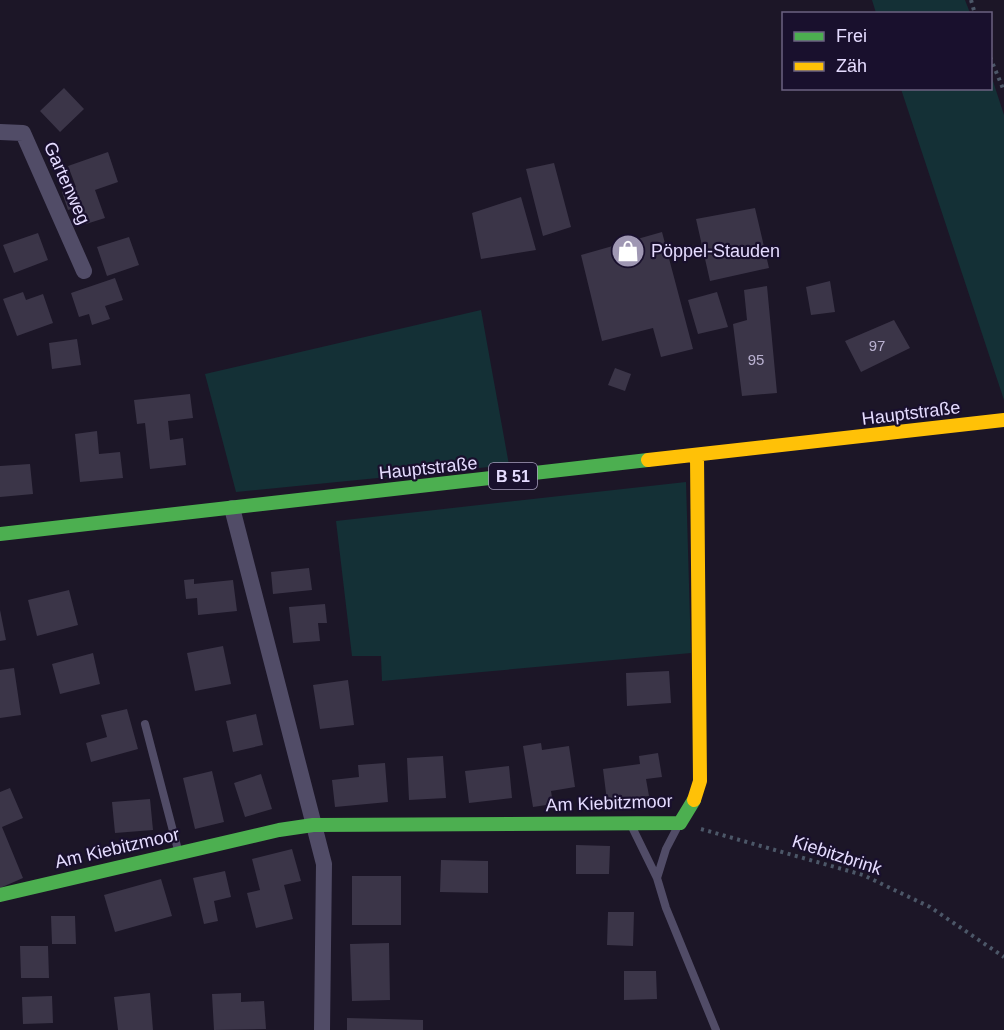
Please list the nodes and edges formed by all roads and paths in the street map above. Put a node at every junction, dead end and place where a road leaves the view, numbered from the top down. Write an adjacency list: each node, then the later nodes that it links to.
1 (992, 62): 2 (path)
2 (1004, 91)
3 (0, 132): 4 (street, Gartenweg)
4 (84, 270)
5 (1004, 420): 6 (street, Hauptstraße / B 51)
6 (697, 456): 7 (street, Hauptstraße / B 51); 11 (street, Am Kiebitzmoor)
7 (232, 508): 8 (street, Hauptstraße / B 51); 12 (street)
8 (0, 534)
9 (146, 724): 13 (lane)
10 (629, 823): 11 (street, Am Kiebitzmoor); 12 (street, Am Kiebitzmoor); 14 (lane)
11 (680, 823): 14 (lane); 16 (path, Kiebitzbrink)
12 (313, 825): 13 (street, Am Kiebitzmoor); 17 (street)
13 (179, 853): 15 (street, Am Kiebitzmoor)
14 (657, 878): 18 (lane)
15 (0, 895)
16 (1004, 957)
17 (322, 1030)
18 (716, 1030)

